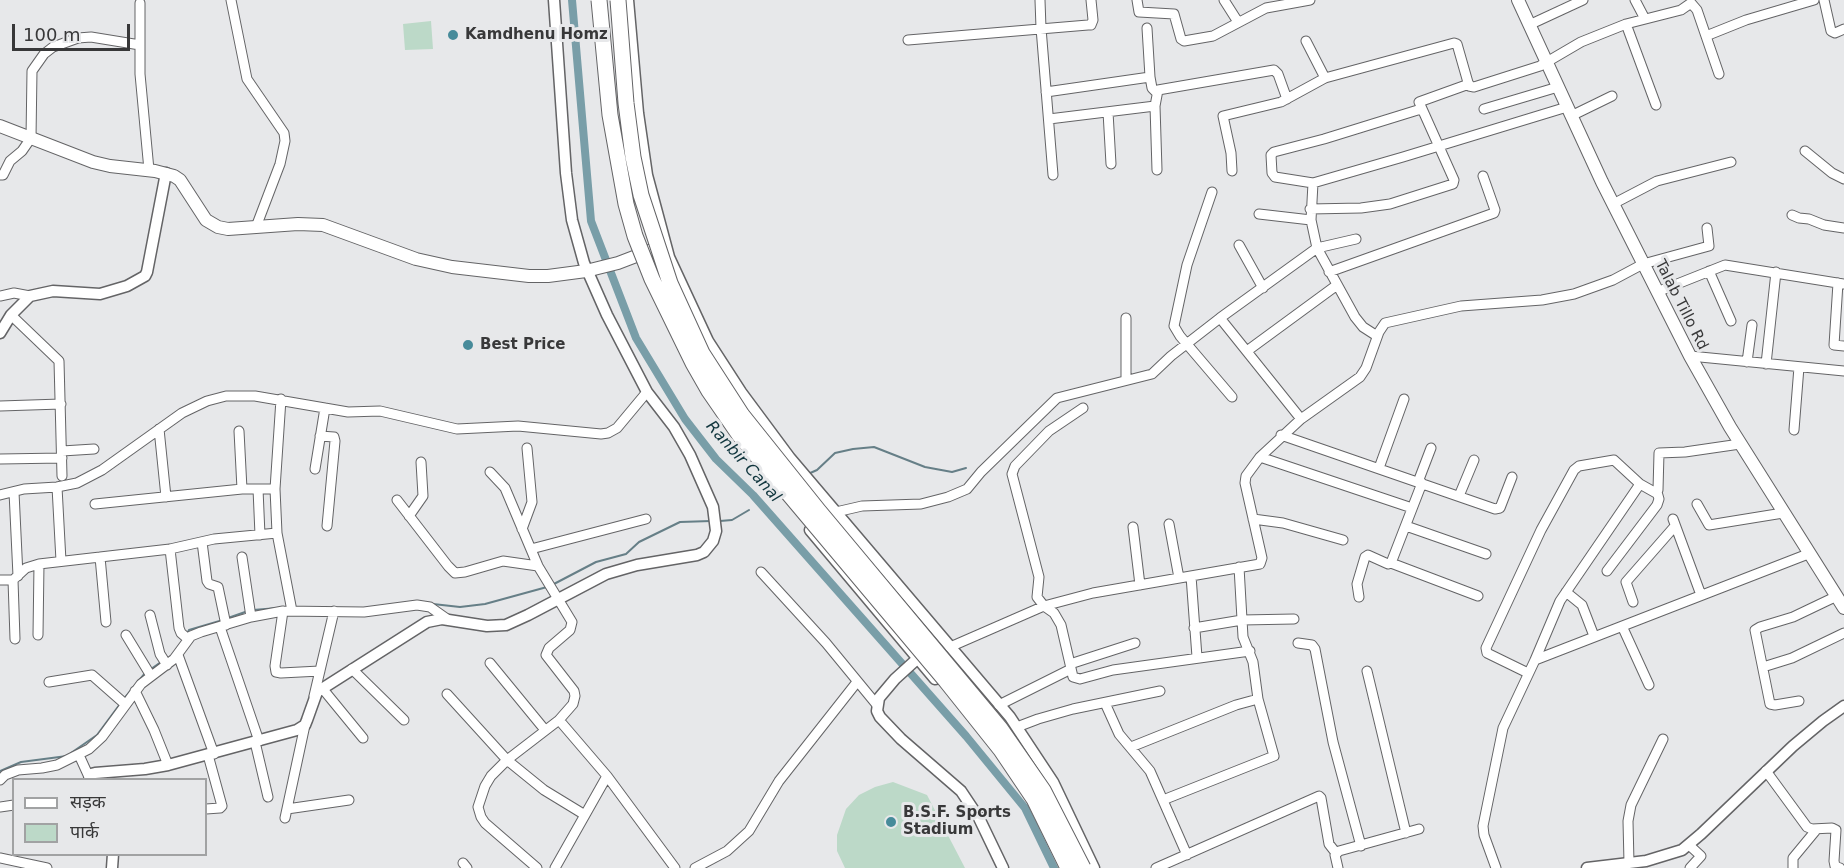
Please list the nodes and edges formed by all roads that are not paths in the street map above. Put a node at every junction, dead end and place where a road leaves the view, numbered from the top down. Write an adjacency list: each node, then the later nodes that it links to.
1 (231, 0): 68 (street)
2 (554, 0): 77 (street)
3 (592, 0): 74 (street)
4 (599, 0): 276 (highway, bridge)
5 (618, 0): 277 (highway, bridge)
6 (628, 0): 75 (street)
7 (1040, 0): 23 (street)
8 (1091, 0): 23 (street)
9 (1137, 0): 20 (street)
10 (1224, 0): 20 (street)
11 (1310, 0): 20 (street)
12 (1518, 0): 22 (main road, Talab Tillo Rd)
13 (1583, 0): 22 (street)
14 (1635, 0): 19 (street)
15 (1814, 0): 26 (street)
16 (1824, 0): 25 (street)
17 (1692, 2): 19 (street); 26 (street)
18 (140, 3): 29 (street)
19 (1645, 19): 21 (street)
20 (1238, 22)
21 (1626, 24): 30 (street); 40 (street)
22 (1529, 25): 30 (main road, Talab Tillo Rd)
23 (1041, 28): 27 (street); 36 (street)
24 (1147, 28): 32 (street)
25 (1844, 29)
26 (1706, 36): 31 (street)
27 (908, 40)
28 (1306, 41): 33 (street)
29 (140, 45): 48 (street); 53 (street)
30 (1546, 63): 34 (street); 35 (main road, Talab Tillo Rd)
31 (1719, 74)
32 (1150, 77): 36 (street); 37 (street)
33 (1325, 78): 34 (street); 39 (street)
34 (1469, 84): 42 (street)
35 (1558, 87): 43 (street); 44 (main road, Talab Tillo Rd)
36 (1046, 92): 46 (street)
37 (1156, 92): 39 (street); 41 (street)
38 (1612, 96): 44 (street)
39 (1287, 99): 55 (street)
40 (1656, 105)
41 (1155, 106): 45 (street); 54 (street)
42 (1421, 109): 49 (street); 61 (street)
43 (1484, 109)
44 (1569, 111): 49 (street); 63 (main road, Talab Tillo Rd)
45 (1108, 112): 46 (street); 52 (street)
46 (1048, 119): 58 (street)
47 (0, 126): 48 (main road)
48 (31, 138): 53 (main road); 57 (street)
49 (1438, 146): 61 (street); 64 (street)
50 (1805, 151): 60 (street)
51 (1731, 162): 63 (street)
52 (1111, 164)
53 (149, 170): 56 (main road)
54 (1157, 170)
55 (1232, 171)
56 (166, 173): 68 (main road); 86 (street)
57 (0, 176)
58 (1053, 176)
59 (1483, 176): 79 (street)
60 (1844, 179)
61 (1313, 183): 64 (street)
62 (1212, 192): 94 (street)
63 (1613, 204): 76 (main road, Talab Tillo Rd)
64 (1310, 209): 67 (street)
65 (1259, 214): 67 (street)
66 (1792, 215): 70 (street)
67 (1311, 220): 73 (street)
68 (256, 227): 77 (main road)
69 (1707, 228): 76 (street)
70 (1844, 228)
71 (1356, 239): 73 (street)
72 (1239, 245): 83 (street)
73 (1317, 248): 79 (street); 83 (street)
74 (636, 256): 75 (main road); 77 (main road); 213 (street)
75 (669, 257): 146 (street)
76 (1643, 264): 84 (main road, Talab Tillo Rd); 92 (street)
77 (590, 270): 103 (street)
78 (1709, 271): 80 (street); 84 (street); 90 (street)
79 (1329, 272): 82 (street)
80 (1776, 272): 81 (street); 99 (street)
81 (1841, 284): 95 (street)
82 (1337, 285): 92 (street); 96 (street)
83 (1263, 288): 89 (street)
84 (1657, 292): 97 (main road, Talab Tillo Rd)
85 (0, 296): 86 (street)
86 (30, 296): 87 (street)
87 (11, 315): 93 (street); 107 (street)
88 (1126, 318): 102 (street)
89 (1220, 318): 94 (street); 96 (street)
90 (1731, 321)
91 (1752, 325): 98 (street)
92 (1371, 332): 111 (street)
93 (0, 333)
94 (1188, 344): 102 (street); 104 (street)
95 (1844, 346)
96 (1247, 351): 111 (street)
97 (1690, 356): 98 (street); 117 (main road, Talab Tillo Rd)
98 (1747, 362): 99 (street)
99 (1766, 364): 100 (street)
100 (1799, 367): 101 (street); 114 (street)
101 (1844, 371)
102 (1126, 380): 146 (street)
103 (647, 392): 109 (street); 182 (street)
104 (1232, 398)
105 (281, 399): 109 (street); 112 (street); 136 (street)
106 (1404, 399): 126 (street)
107 (61, 404): 108 (street); 121 (street)
108 (0, 406)
109 (325, 408): 116 (street)
110 (1083, 408): 185 (street)
111 (1297, 414): 115 (street)
112 (159, 429): 133 (street); 141 (street)
113 (239, 430): 134 (street)
114 (1794, 430)
115 (1281, 435): 122 (street); 126 (street)
116 (320, 436): 127 (street); 152 (street)
117 (1740, 444): 138 (street); 147 (main road, Talab Tillo Rd)
118 (527, 448): 155 (street)
119 (1431, 448): 131 (street)
120 (94, 449): 121 (street)
121 (62, 454): 123 (street); 129 (street)
122 (1260, 457): 145 (street); 150 (street)
123 (0, 459)
124 (1474, 460): 140 (street)
125 (421, 462): 148 (street)
126 (1378, 468): 131 (street)
127 (315, 469)
128 (490, 472): 155 (street)
129 (63, 476)
130 (1512, 477): 140 (street)
131 (1420, 482): 140 (street); 145 (street)
132 (1640, 484): 138 (street); 178 (street); 220 (street)
133 (57, 487): 137 (street); 166 (street)
134 (242, 489): 135 (street); 141 (street)
135 (258, 489): 136 (street); 157 (street)
136 (275, 489): 156 (street)
137 (14, 492): 139 (street); 174 (street)
138 (1658, 492): 171 (street)
139 (0, 495)
140 (1459, 496)
141 (166, 497): 143 (street)
142 (397, 500): 148 (street)
143 (94, 504)
144 (1697, 504): 147 (street)
145 (1412, 508): 153 (street)
146 (836, 512): 206 (street)
147 (1783, 513): 163 (main road, Talab Tillo Rd)
148 (409, 516): 169 (street)
149 (646, 519): 161 (street)
150 (1253, 519): 158 (street); 170 (street)
151 (1169, 524): 175 (street)
152 (327, 525)
153 (1406, 526): 162 (street); 167 (street)
154 (1133, 527): 177 (street)
155 (522, 529): 161 (street)
156 (277, 533): 157 (street); 186 (street)
157 (260, 535): 159 (street)
158 (1343, 540)
159 (202, 542): 160 (street); 195 (street)
160 (170, 549): 164 (street); 202 (street)
161 (531, 549): 169 (street)
162 (1486, 554)
163 (1808, 554): 179 (street); 181 (main road, Talab Tillo Rd)
164 (100, 557): 166 (street); 194 (street)
165 (242, 557): 189 (street)
166 (61, 561): 168 (street)
167 (1391, 563): 180 (street); 183 (street)
168 (39, 564): 174 (street); 199 (street)
169 (538, 566): 182 (street)
170 (1239, 567): 173 (street); 193 (street)
171 (1607, 571)
172 (761, 572): 222 (street)
173 (1191, 576): 175 (street); 197 (street)
174 (15, 578): 176 (street); 203 (street)
175 (1179, 578): 177 (street)
176 (0, 580)
177 (1140, 585): 185 (street)
178 (1566, 592): 201 (street); 210 (street)
179 (1701, 595): 184 (street); 196 (street)
180 (1478, 596)
181 (1837, 596): 187 (main road, Talab Tillo Rd); 215 (street)
182 (557, 597): 191 (street); 236 (street)
183 (1359, 597)
184 (1632, 602)
185 (1044, 606): 206 (street); 214 (street)
186 (290, 608): 188 (street); 189 (street); 217 (street)
187 (1844, 608)
188 (334, 611): 191 (street); 217 (street)
189 (250, 613): 195 (street)
190 (150, 615): 211 (street)
191 (447, 619): 216 (street)
192 (1294, 619): 193 (street)
193 (1242, 620): 197 (street); 207 (street)
194 (106, 622)
195 (224, 623): 202 (street); 242 (street)
196 (1622, 626): 201 (street); 223 (street)
197 (1194, 628): 209 (street)
198 (1844, 633): 215 (street)
199 (38, 635)
200 (126, 635): 219 (street)
201 (1594, 636): 210 (street)
202 (186, 638): 208 (street)
203 (15, 639)
204 (1135, 643): 214 (street)
205 (1298, 644): 263 (street)
206 (950, 647): 233 (street)
207 (1250, 651): 209 (street); 228 (street)
208 (178, 655): 211 (street); 245 (street)
209 (1197, 657): 214 (street)
210 (1535, 660): 220 (street)
211 (164, 661): 219 (street)
212 (490, 663): 239 (street)
213 (917, 664): 232 (street); 275 (street)
214 (1071, 666): 233 (street)
215 (1763, 667): 229 (street)
216 (352, 669): 226 (street); 235 (street)
217 (320, 671): 226 (street)
218 (1367, 671): 261 (street)
219 (149, 672): 224 (street)
220 (1528, 673): 281 (street)
221 (49, 682): 230 (street)
222 (857, 682): 232 (street); 269 (street)
223 (1649, 685)
224 (135, 691): 230 (street); 247 (street)
225 (1160, 691): 231 (street)
226 (318, 692): 237 (street); 240 (street)
227 (447, 694): 246 (street)
228 (1258, 699): 243 (street); 256 (street)
229 (1798, 701)
230 (122, 702): 244 (street)
231 (1105, 703): 238 (street); 243 (street)
232 (877, 705): 274 (street)
233 (999, 705): 238 (street)
234 (1844, 706): 249 (street)
235 (404, 720)
236 (559, 720): 239 (street); 250 (street)
237 (305, 725): 242 (street); 255 (street)
238 (1017, 727): 278 (street)
239 (546, 730): 246 (street)
240 (363, 738)
241 (1663, 739): 267 (street)
242 (257, 742): 245 (street); 254 (street)
243 (1131, 747): 256 (street)
244 (79, 755): 248 (street); 252 (street)
245 (211, 755): 247 (street); 257 (street)
246 (507, 760): 258 (street); 271 (street)
247 (168, 765): 252 (street)
248 (28, 769): 251 (street); 253 (street)
249 (1766, 771): 260 (street); 262 (street)
250 (607, 776): 258 (street); 273 (street)
251 (32, 778)
252 (89, 778)
253 (0, 780)
254 (268, 797)
255 (349, 800)
256 (1163, 800): 265 (street)
257 (207, 809)
258 (585, 815): 272 (street)
259 (1419, 829): 261 (street)
260 (1817, 829): 284 (street); 285 (street)
261 (1406, 833): 263 (street)
262 (1689, 845): 267 (street); 283 (street)
263 (1361, 846): 264 (street)
264 (1336, 853): 265 (street); 280 (street)
265 (1186, 855): 279 (street)
266 (0, 858): 268 (street)
267 (1629, 863): 282 (street)
268 (24, 866): 270 (street)
269 (701, 867)
270 (47, 868)
271 (537, 868)
272 (555, 868)
273 (675, 868)
274 (1003, 868)
275 (1060, 868)
276 (1068, 868)
277 (1083, 868)
278 (1094, 868)
279 (1156, 868)
280 (1338, 868)
281 (1496, 868)
282 (1589, 868)
283 (1690, 868)
284 (1793, 868)
285 (1840, 868)

